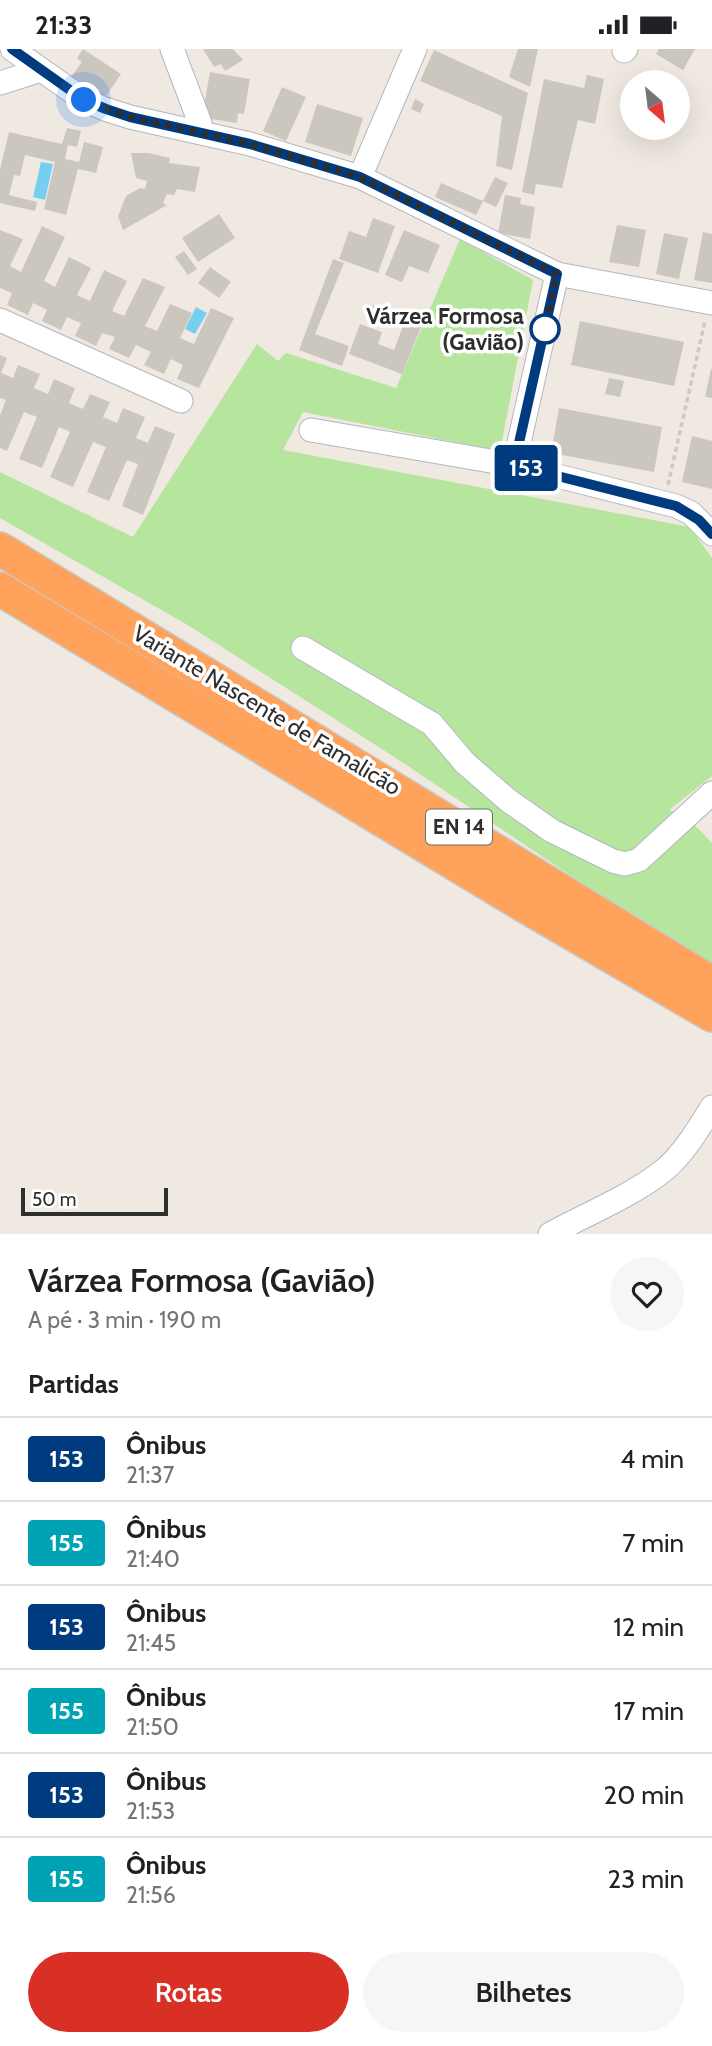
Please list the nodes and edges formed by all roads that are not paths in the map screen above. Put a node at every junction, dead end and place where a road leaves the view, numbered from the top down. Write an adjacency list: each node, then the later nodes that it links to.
1 (12, 49): 4 (street)
2 (172, 49): 6 (street)
3 (415, 49): 7 (street)
4 (41, 70): 5 (street); 6 (street)
5 (0, 83)
6 (198, 132): 7 (street)
7 (360, 177): 8 (street)
8 (557, 274): 9 (street); 13 (street)
9 (712, 303)
10 (0, 320): 11 (street)
11 (181, 401)
12 (311, 430): 13 (street)
13 (514, 465): 14 (street)
14 (712, 534)
15 (0, 549): 21 (highway, Variante Nascente de Famalicão / EN 14)
16 (0, 589): 18 (highway, Variante Nascente de Famalicão / EN 14)
17 (0, 604): 18 (highway)
18 (60, 625): 22 (highway, Variante Nascente de Famalicão / EN 14)
19 (303, 648): 20 (street)
20 (712, 793)
21 (712, 982)
22 (712, 1015)
23 (712, 1107): 24 (street)
24 (550, 1234)

